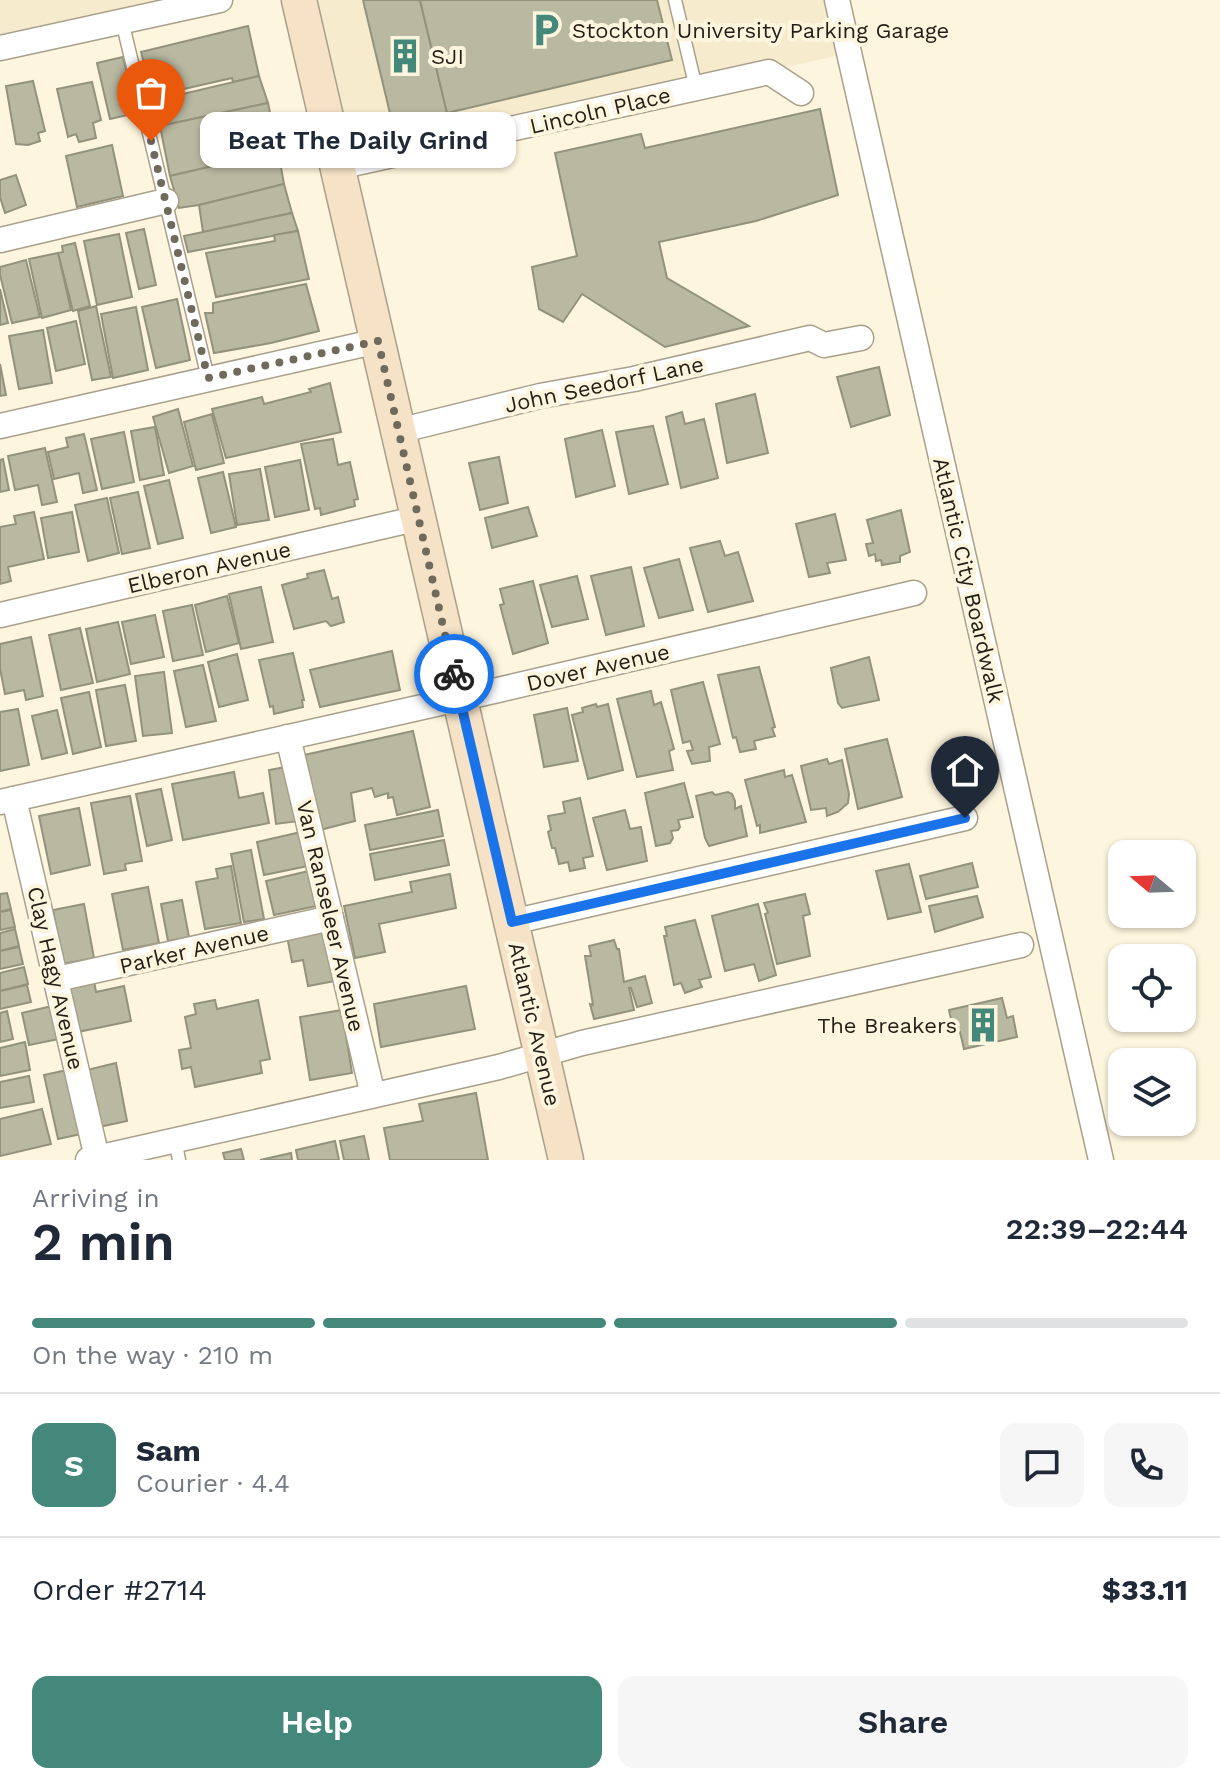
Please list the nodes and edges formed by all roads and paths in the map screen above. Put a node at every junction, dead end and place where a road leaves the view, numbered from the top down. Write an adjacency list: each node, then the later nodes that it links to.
1 (220, 0): 5 (street)
2 (299, 0): 9 (main road, Atlantic Avenue)
3 (675, 0): 7 (lane)
4 (837, 0): 33 (street, Atlantic City Boardwalk)
5 (122, 21): 6 (street); 10 (lane)
6 (0, 48)
7 (696, 88): 8 (street, Lincoln Place); 9 (street, Lincoln Place)
8 (801, 93)
9 (338, 167): 13 (main road, Atlantic Avenue)
10 (166, 201): 11 (street); 14 (lane)
11 (0, 240)
12 (861, 338): 16 (street, John Seedorf Lane)
13 (378, 341): 14 (street); 16 (main road, Atlantic Avenue)
14 (208, 378): 15 (street)
15 (0, 426)
16 (398, 431): 17 (main road, Atlantic Avenue)
17 (419, 518): 19 (street, Elberon Avenue); 20 (main road, Atlantic Avenue)
18 (914, 593): 20 (street, Dover Avenue)
19 (0, 615)
20 (460, 699): 21 (street, Dover Avenue); 25 (main road, Atlantic Avenue)
21 (288, 737): 22 (street, Dover Avenue); 24 (street, Van Ranseleer Avenue)
22 (7, 801): 27 (street, Clay Hagy Avenue)
23 (965, 818): 25 (street)
24 (331, 918): 27 (street, Parker Avenue); 29 (street, Van Ranseleer Avenue)
25 (512, 922): 28 (main road, Atlantic Avenue)
26 (1021, 945): 28 (street)
27 (57, 979): 31 (street, Clay Hagy Avenue)
28 (542, 1054): 29 (street); 32 (main road, Atlantic Avenue)
29 (373, 1095): 30 (street)
30 (177, 1150): 31 (street)
31 (92, 1159)
32 (566, 1160)
33 (1101, 1160)

